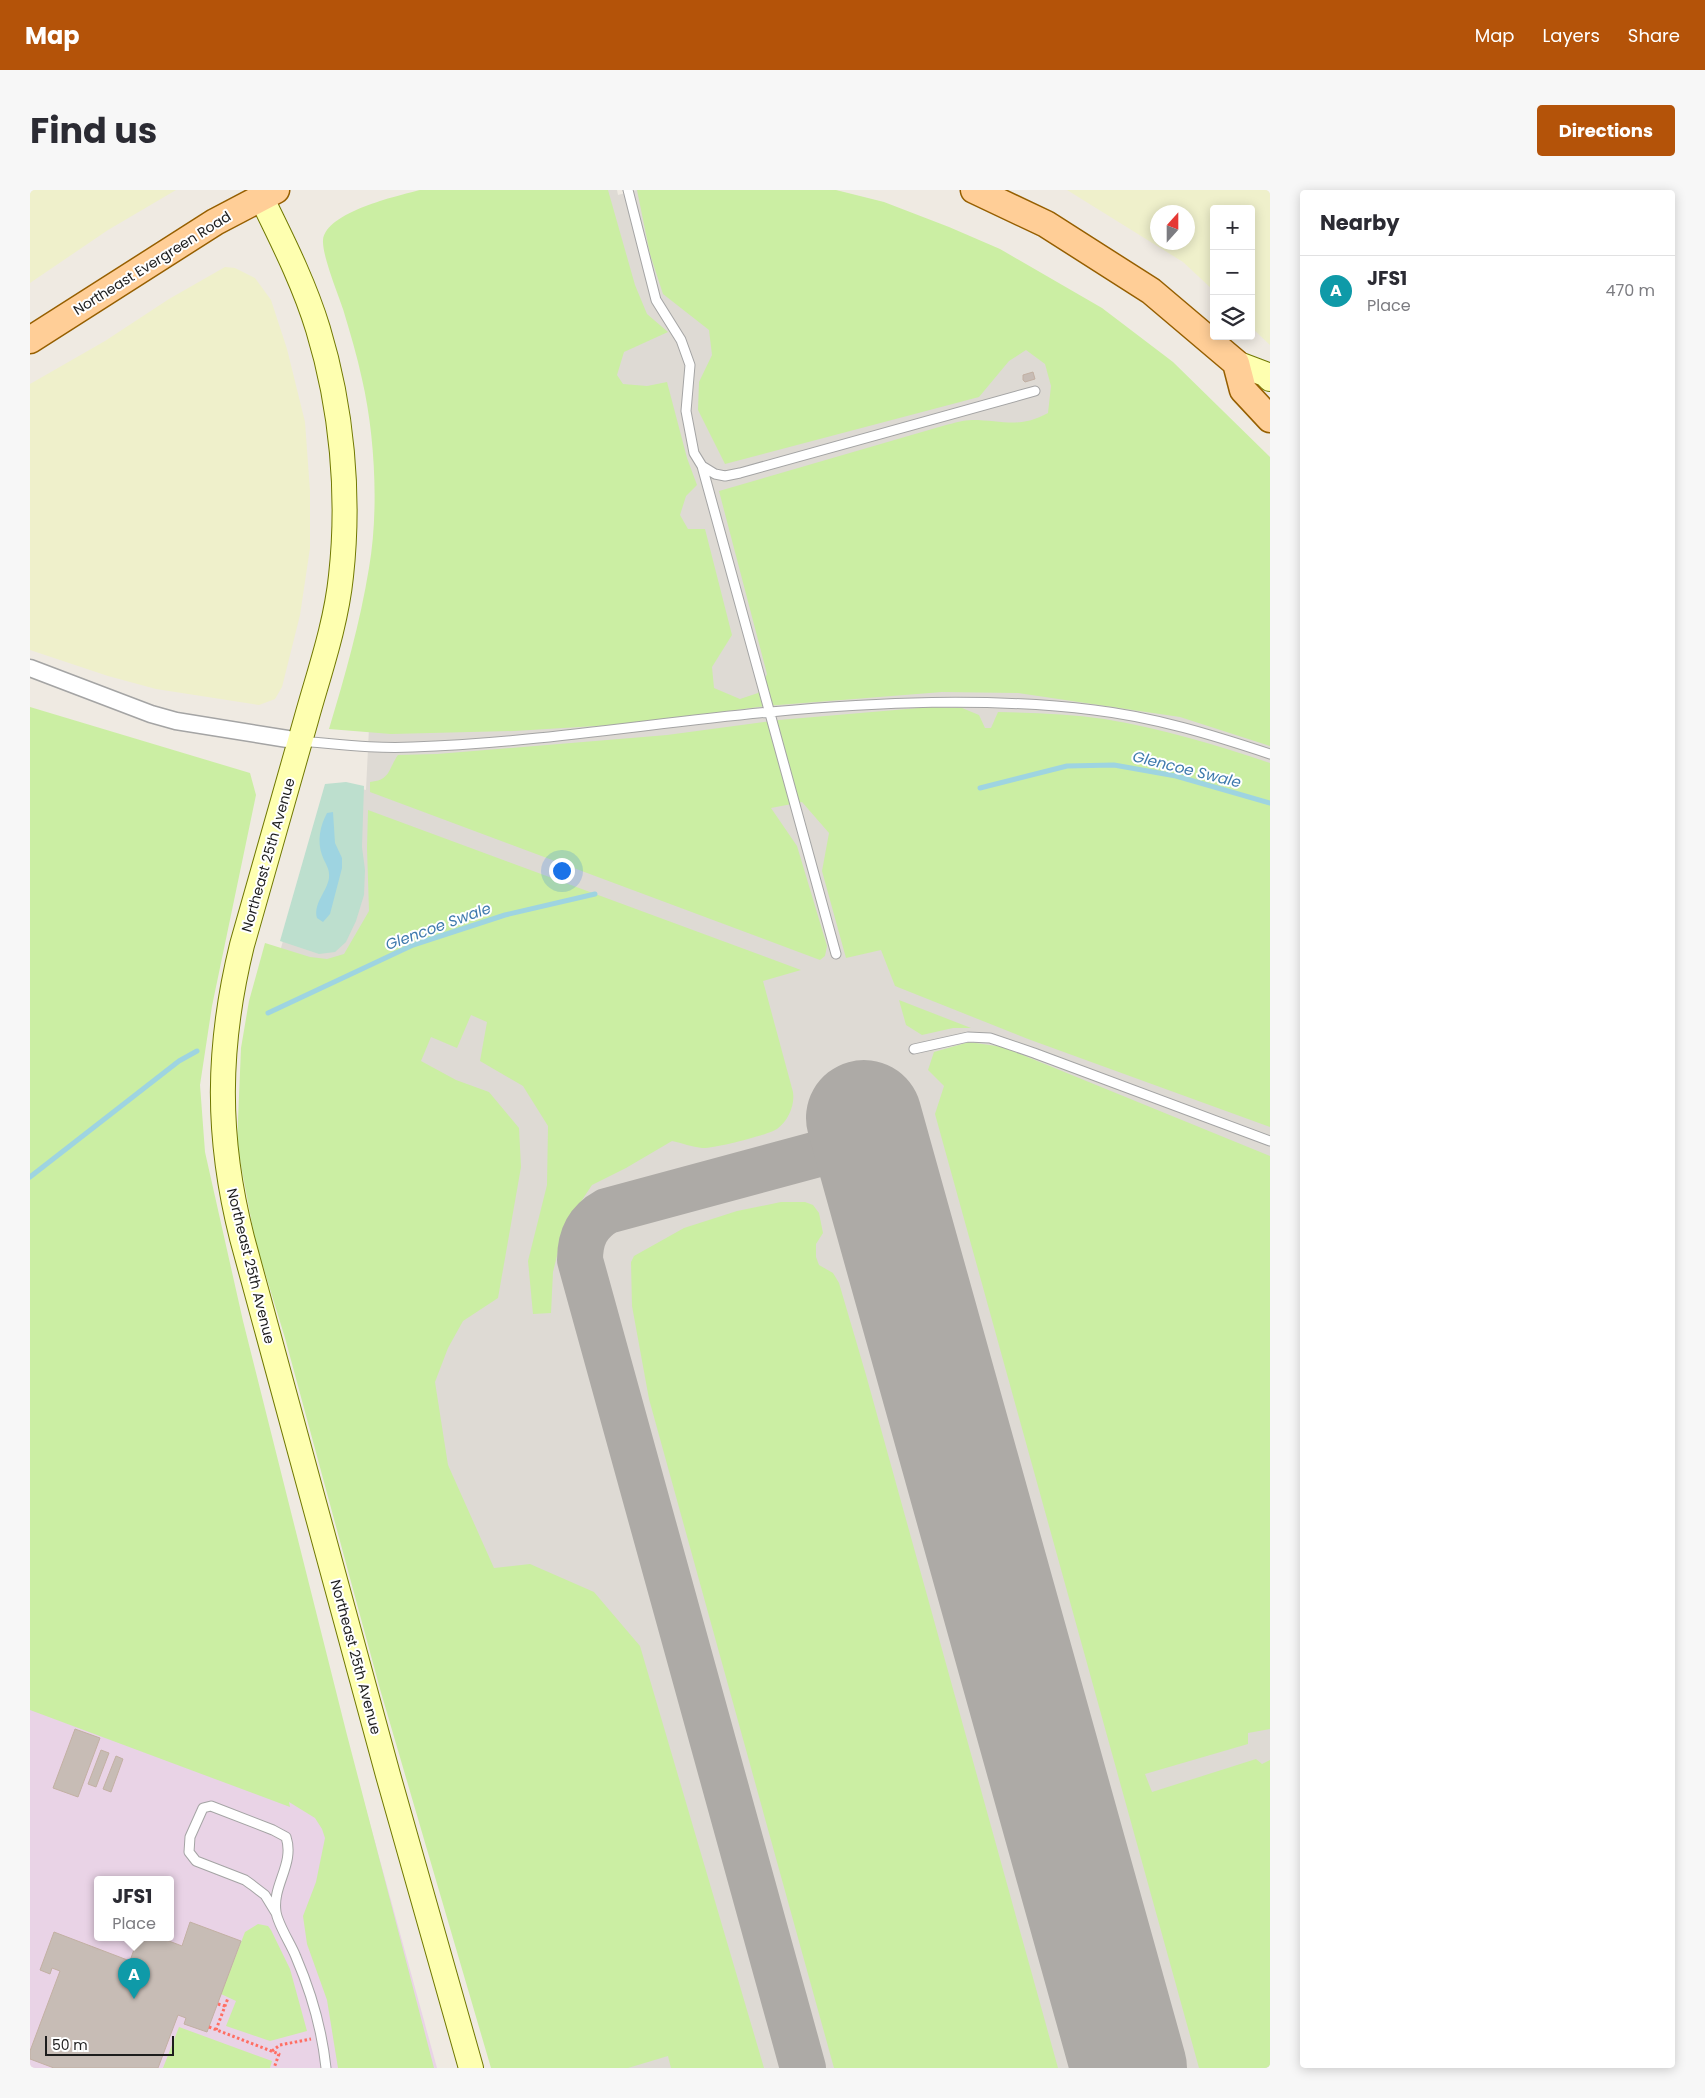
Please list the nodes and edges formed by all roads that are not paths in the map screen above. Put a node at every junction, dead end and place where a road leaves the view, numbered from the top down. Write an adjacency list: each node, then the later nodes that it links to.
1 (628, 190): 9 (lane)
2 (974, 190): 5 (main road)
3 (269, 194): 4 (main road, Northeast Evergreen Road); 12 (main road, Northeast 25th Avenue)
4 (30, 340)
5 (1236, 363): 6 (main road); 8 (main road)
6 (1270, 379)
7 (1035, 391): 9 (lane)
8 (1270, 419)
9 (702, 466): 11 (lane)
10 (30, 668): 12 (street)
11 (770, 712): 12 (lane); 13 (lane); 14 (lane)
12 (300, 741): 19 (main road, Northeast 25th Avenue)
13 (1270, 754)
14 (836, 954)
15 (914, 1049): 16 (lane)
16 (1270, 1141)
17 (276, 1913): 17 (lane); 18 (lane)
18 (326, 2068)
19 (471, 2068)

